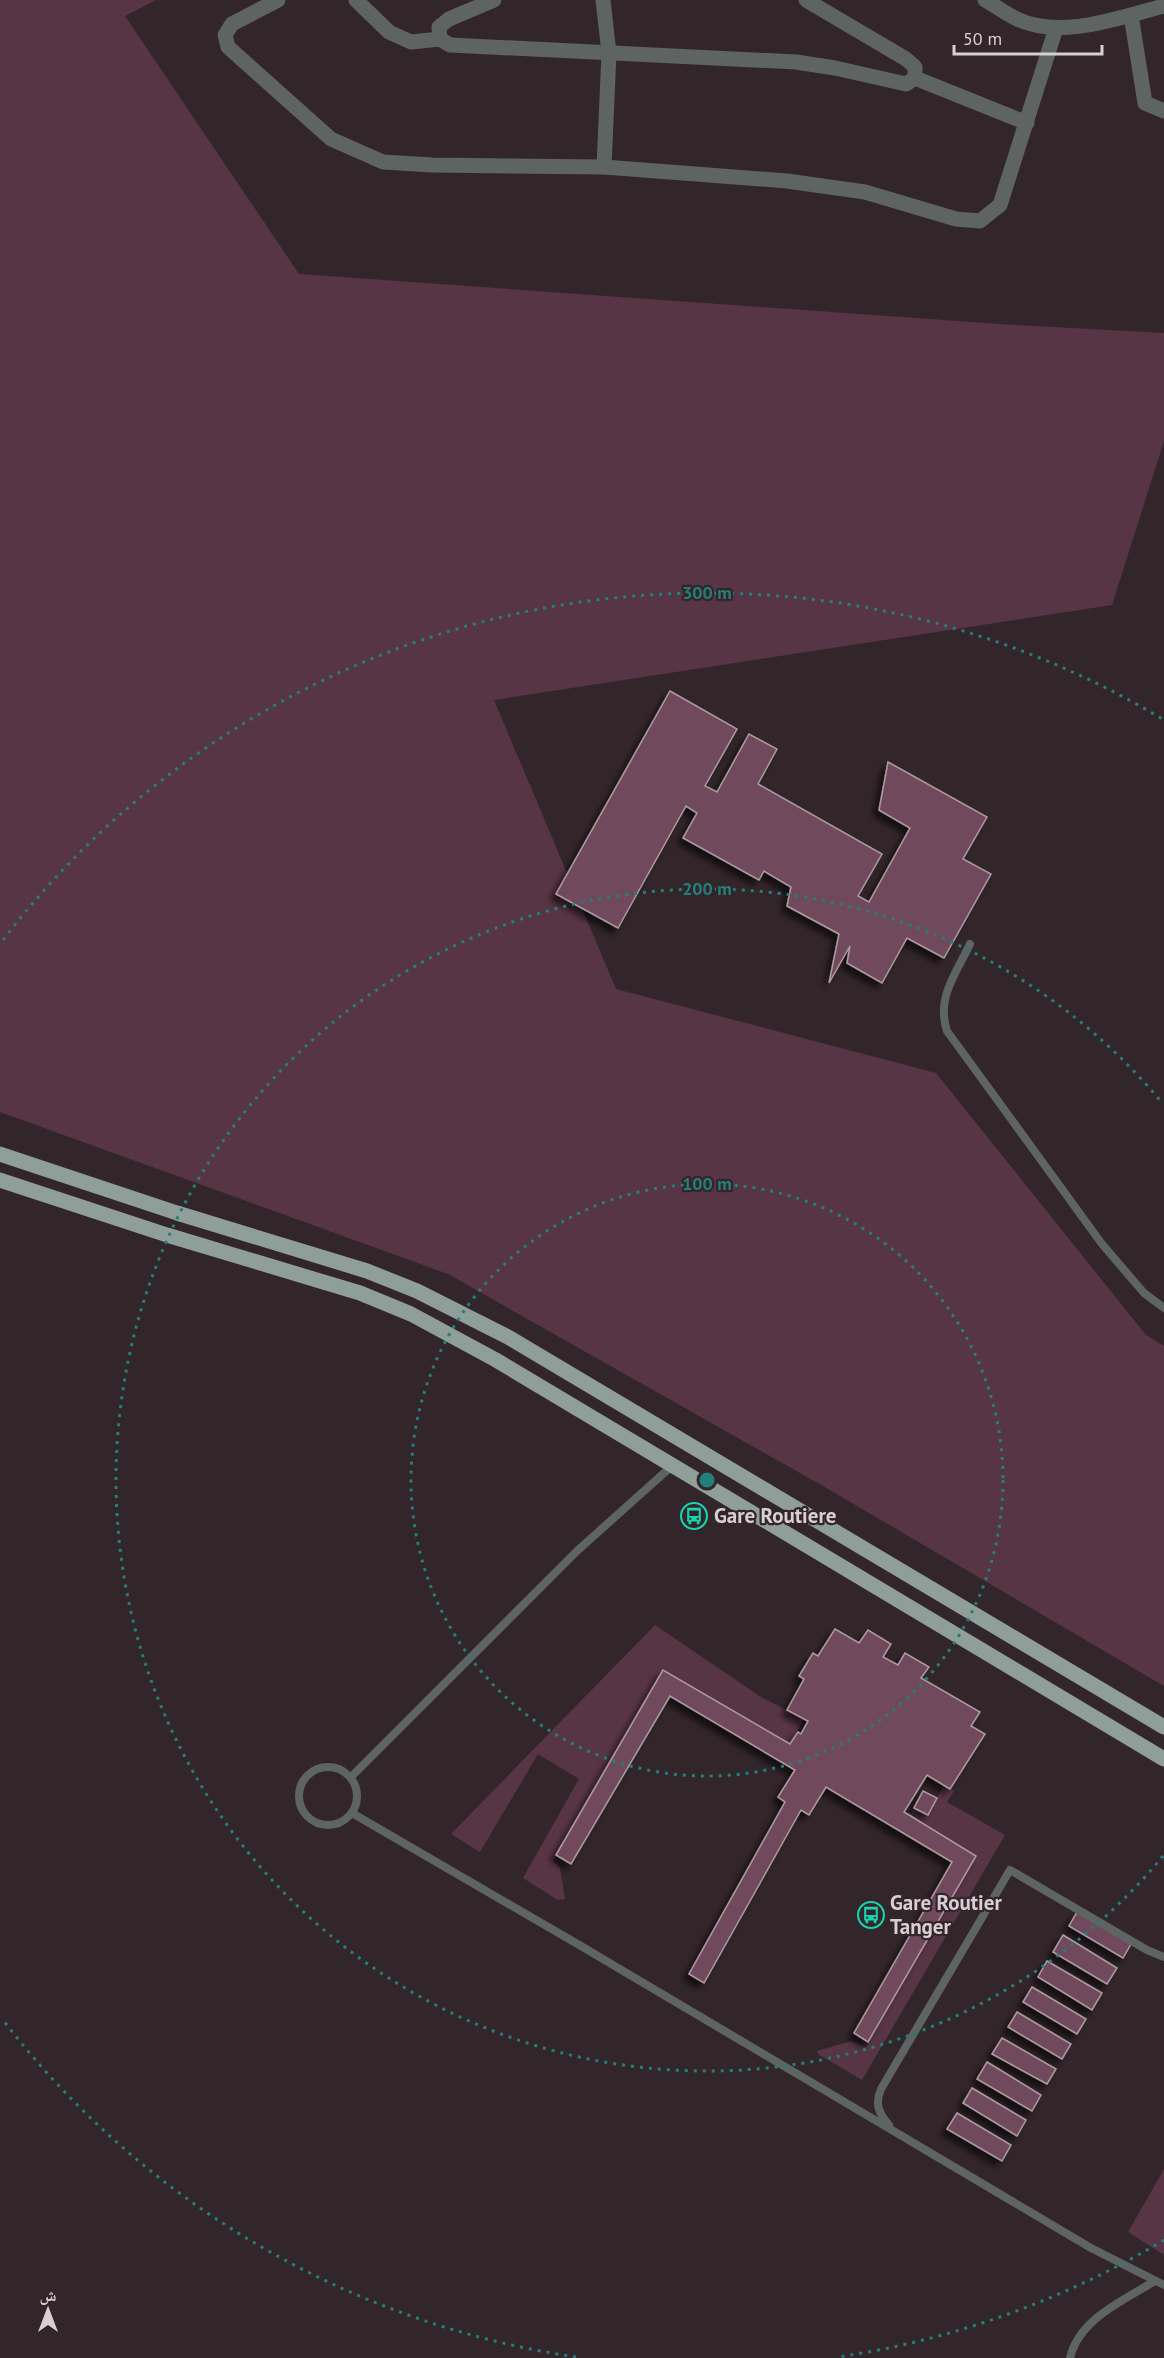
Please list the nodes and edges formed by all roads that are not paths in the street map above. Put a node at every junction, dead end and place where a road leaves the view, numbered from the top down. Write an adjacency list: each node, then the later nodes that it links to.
1 (278, 0): 15 (street)
2 (356, 0): 10 (street)
3 (494, 0): 10 (street)
4 (603, 0): 11 (street)
5 (806, 0): 12 (street)
6 (985, 0): 9 (street)
7 (1164, 6): 8 (street)
8 (1131, 15): 9 (street); 13 (street)
9 (1056, 28): 14 (street)
10 (440, 39): 11 (street)
11 (609, 53): 12 (street); 15 (street)
12 (915, 78): 14 (street)
13 (1164, 111)
14 (1026, 123): 15 (street)
15 (604, 167)
16 (970, 944): 19 (lane)
17 (0, 1154): 21 (main road)
18 (0, 1180): 20 (main road)
19 (1164, 1308)
20 (673, 1465): 22 (main road); 23 (lane)
21 (1164, 1726)
22 (1164, 1759)
23 (351, 1777): 24 (lane); 24 (lane)
24 (352, 1813): 26 (lane)
25 (1164, 1957): 26 (lane)
26 (895, 2131): 27 (lane)
27 (1155, 2281): 28 (lane); 29 (lane)
28 (1164, 2285)
29 (1070, 2358)

